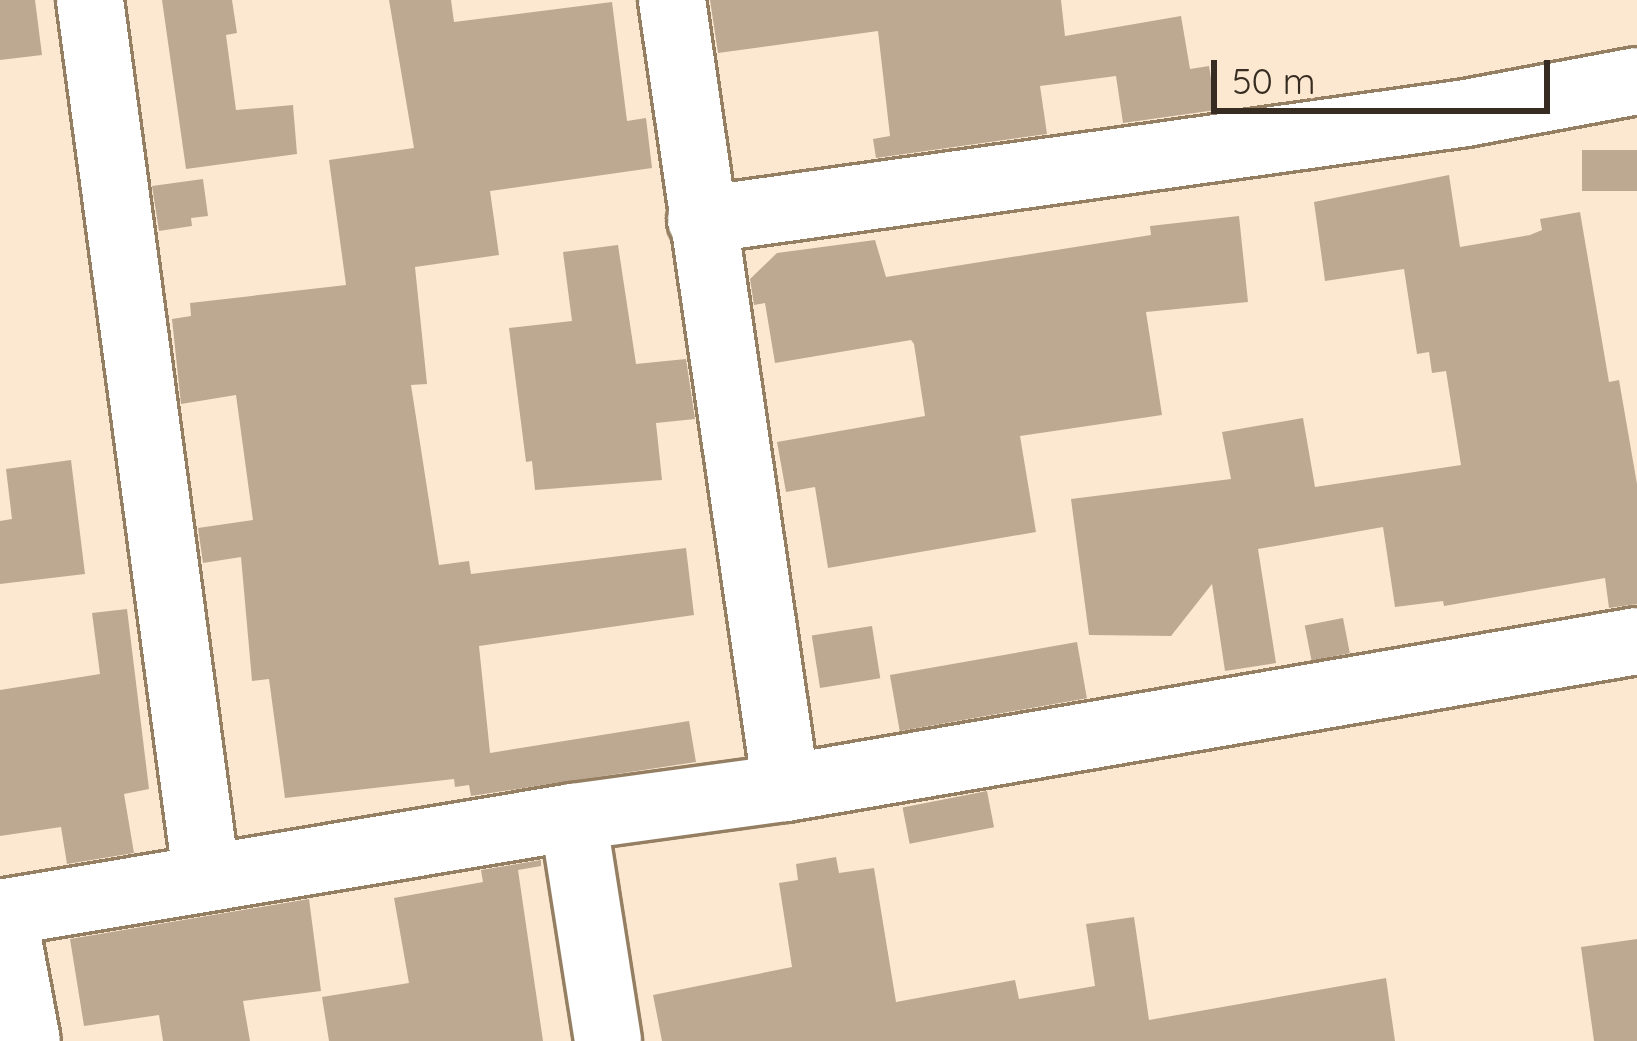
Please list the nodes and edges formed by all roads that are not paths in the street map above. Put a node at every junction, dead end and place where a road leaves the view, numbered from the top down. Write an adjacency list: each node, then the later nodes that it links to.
1 (91, 0): 8 (street)
2 (672, 0): 4 (street)
3 (1637, 81): 4 (street)
4 (701, 220): 6 (street)
5 (1637, 641): 6 (street)
6 (786, 788): 7 (street)
7 (573, 817): 8 (street); 11 (street)
8 (206, 874): 9 (street)
9 (2, 913): 10 (street)
10 (27, 1041)
11 (608, 1041)

